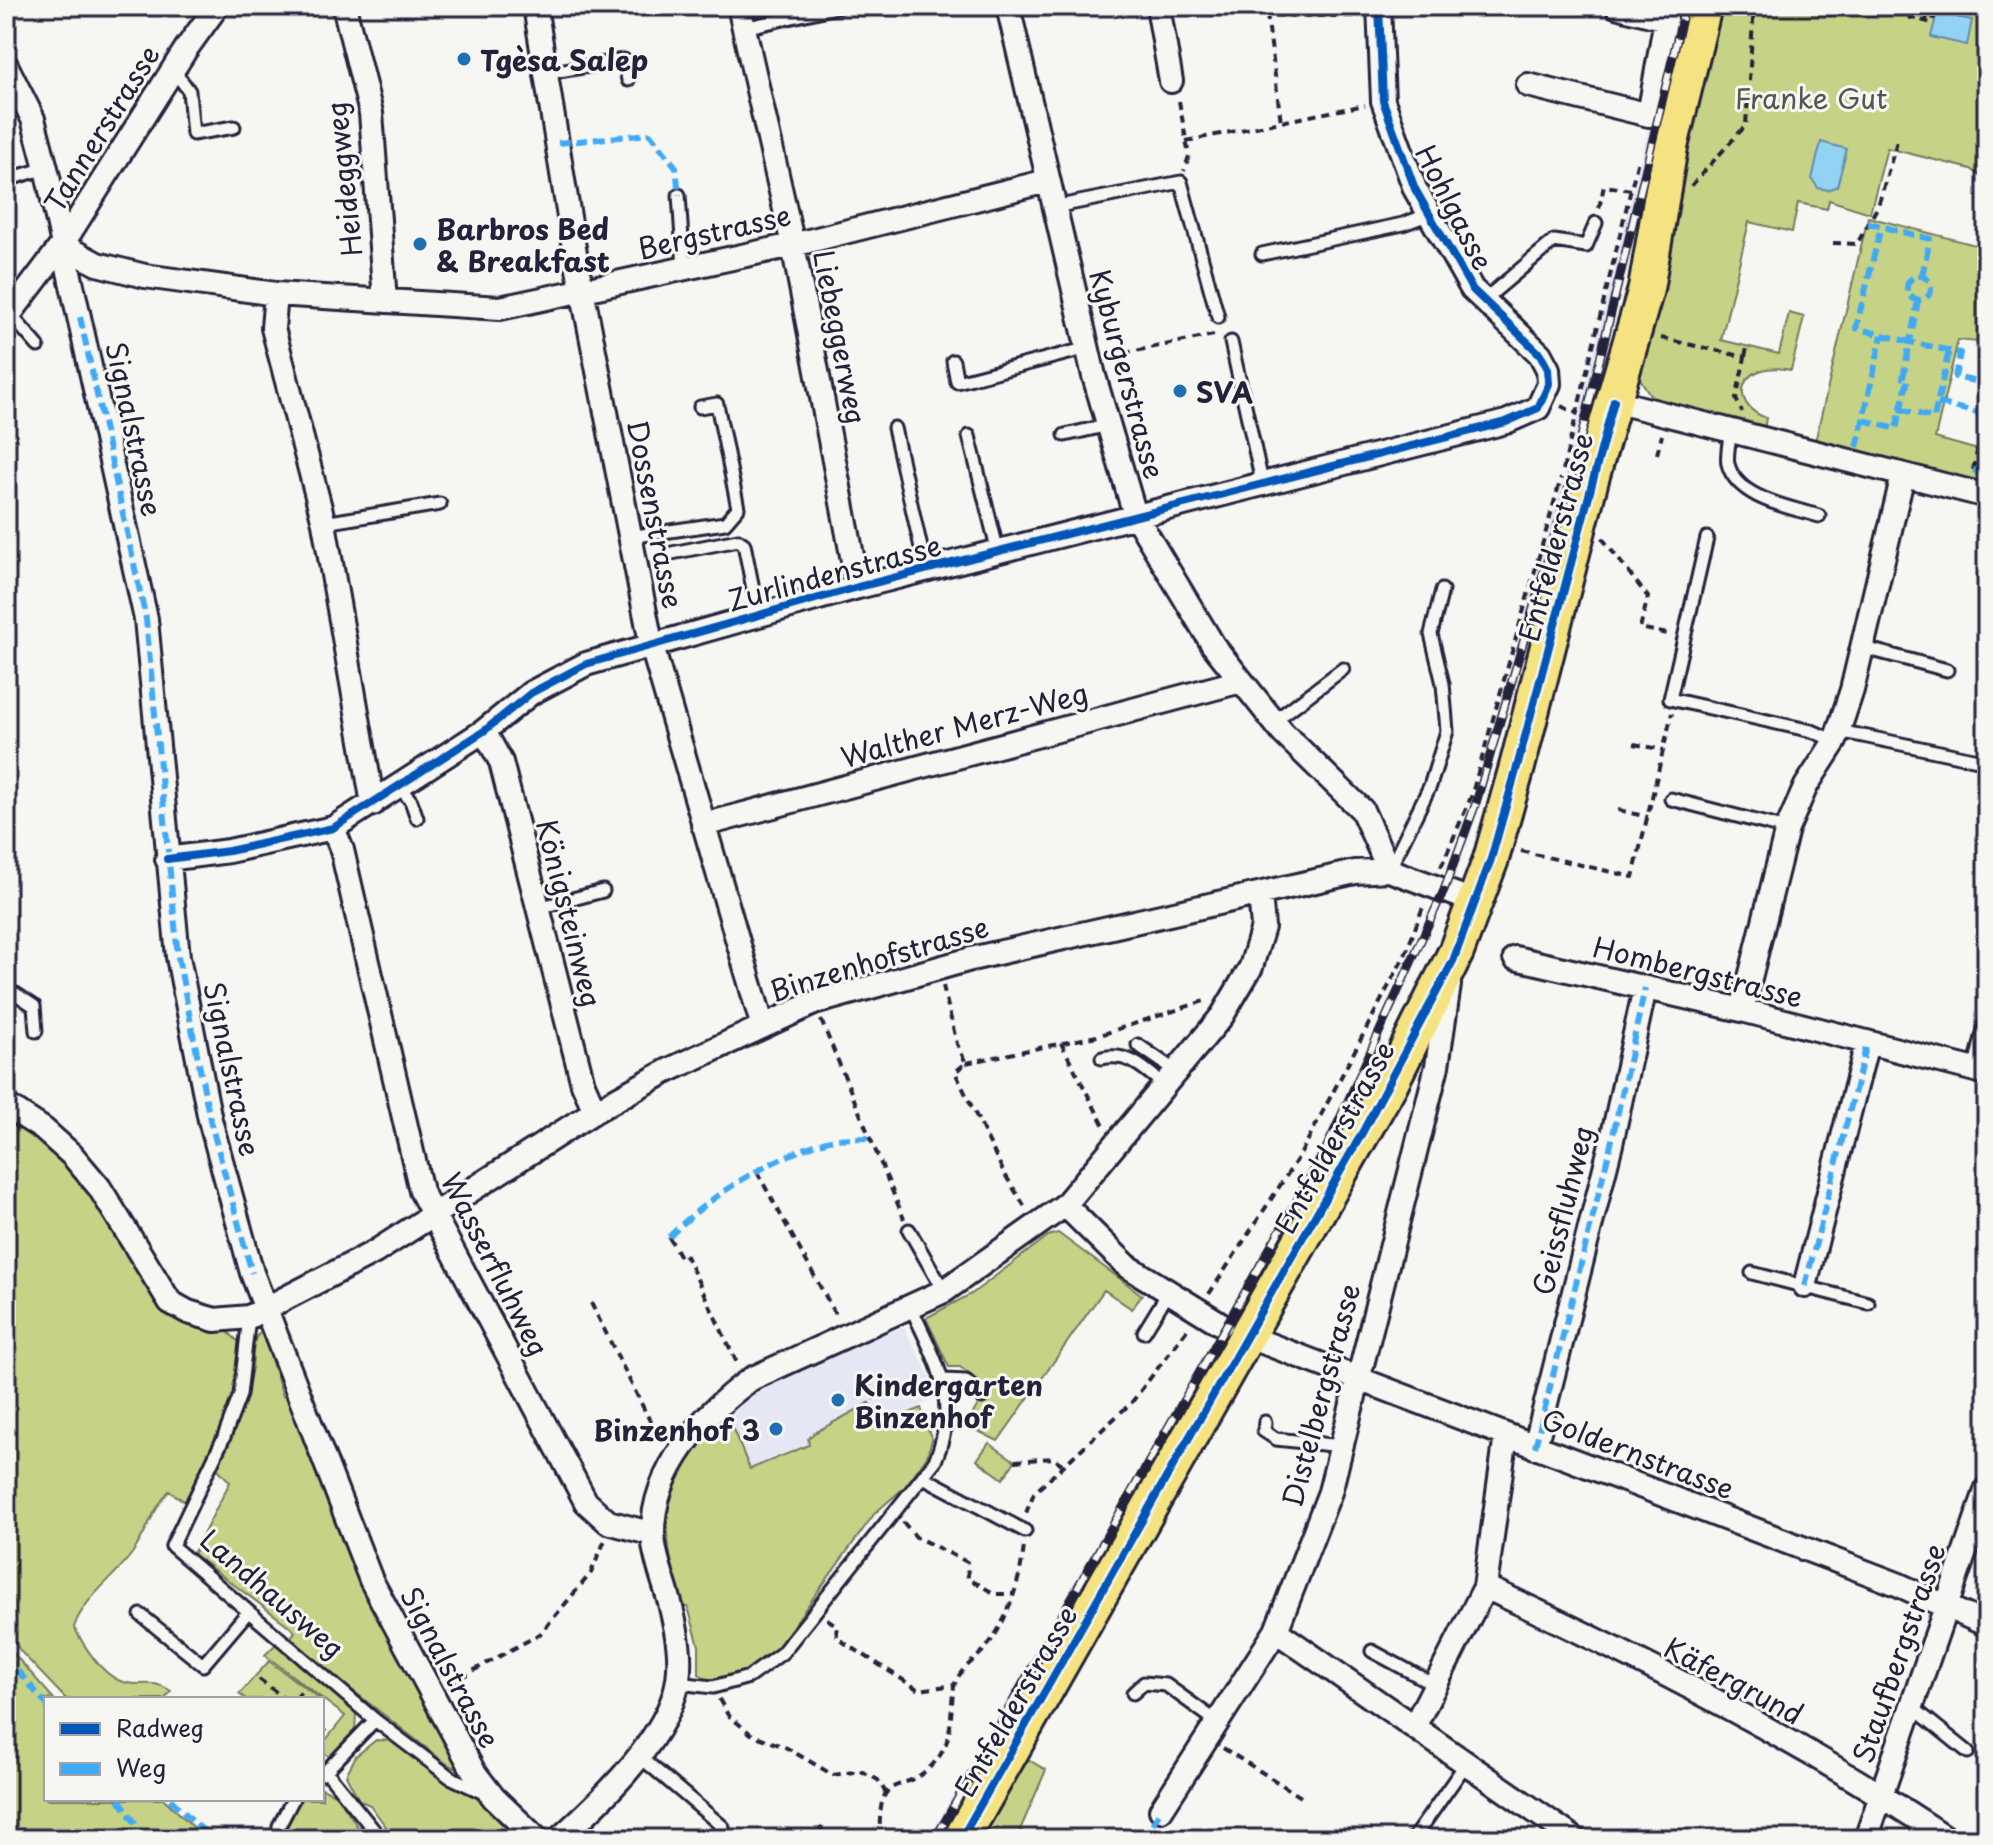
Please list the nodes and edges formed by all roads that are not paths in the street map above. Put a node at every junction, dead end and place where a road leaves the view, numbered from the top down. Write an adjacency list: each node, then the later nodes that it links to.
1 (217, 6): 13 (street, Tannerstrasse)
2 (344, 6): 33 (street, Heideggweg)
3 (535, 6): 14 (street, Dossenstrasse)
4 (739, 6): 11 (street, Liebeggerweg)
5 (841, 6): 11 (lane)
6 (1008, 6): 21 (street, Kyburgerstrasse)
7 (1616, 6): 17 (street)
8 (1704, 6): 41 (main road, Entfelderstrasse)
9 (1159, 8): 16 (street)
10 (1379, 11): 24 (street, Hohlgasse)
11 (744, 28): 27 (street, Liebeggerweg)
12 (6, 65): 19 (street, Signalstrasse)
13 (173, 69): 18 (lane); 26 (street, Tannerstrasse)
14 (547, 73): 15 (lane); 30 (street, Dossenstrasse)
15 (628, 80)
16 (1171, 81)
17 (1528, 85)
18 (234, 127)
19 (46, 168): 20 (lane); 26 (street, Signalstrasse)
20 (6, 180)
21 (1047, 181): 23 (street, Kyburgerstrasse); 27 (street, Bergstrasse)
22 (679, 195): 29 (lane)
23 (1054, 207): 35 (lane); 38 (street, Kyburgerstrasse)
24 (1430, 214): 28 (lane); 32 (street, Hohlgasse)
25 (1596, 223): 32 (lane)
26 (62, 245): 31 (street, Bergstrasse); 34 (street, Tannerstrasse); 79 (street, Signalstrasse)
27 (793, 245): 29 (street, Bergstrasse); 60 (street, Liebeggerweg)
28 (1262, 254)
29 (684, 268): 30 (street, Bergstrasse)
30 (582, 292): 33 (street, Bergstrasse); 55 (street, Dossenstrasse)
31 (276, 294): 33 (street, Bergstrasse); 54 (street)
32 (1484, 300): 40 (street, Hohlgasse)
33 (385, 301)
34 (8, 317): 37 (lane)
35 (1218, 317)
36 (1228, 338): 49 (lane)
37 (38, 346)
38 (1089, 354): 39 (lane); 43 (street, Kyburgerstrasse)
39 (953, 361)
40 (1544, 399): 49 (street, Zurlindenstrasse)
41 (1614, 401): 45 (street); 83 (main road, Entfelderstrasse)
42 (700, 407): 55 (lane)
43 (1109, 425): 46 (lane); 52 (street, Kyburgerstrasse)
44 (894, 428): 59 (lane)
45 (1730, 432): 48 (street); 53 (lane)
46 (1065, 435)
47 (969, 436): 58 (lane)
48 (1903, 475): 50 (street); 64 (street)
49 (1262, 482): 52 (street, Zurlindenstrasse)
50 (1978, 493)
51 (440, 504): 54 (lane)
52 (1135, 515): 58 (street, Zurlindenstrasse); 67 (street, Kyburgerstrasse)
53 (1819, 516)
54 (324, 523): 74 (street)
55 (629, 537): 63 (street, Dossenstrasse)
56 (1707, 538): 70 (lane)
57 (672, 553): 62 (lane)
58 (998, 553): 59 (street, Zurlindenstrasse)
59 (926, 570): 60 (street, Zurlindenstrasse)
60 (858, 587): 62 (street, Zurlindenstrasse)
61 (1442, 590): 80 (lane)
62 (758, 614): 63 (street, Zurlindenstrasse)
63 (651, 643): 69 (street, Zurlindenstrasse); 76 (street, Dossenstrasse)
64 (1861, 647): 66 (lane); 70 (street)
65 (1343, 669): 68 (lane)
66 (1947, 670)
67 (1241, 681): 68 (street, Kyburgerstrasse); 76 (street, Walther Merz-Weg)
68 (1273, 722): 80 (street, Kyburgerstrasse)
69 (484, 731): 72 (street, Zurlindenstrasse); 84 (street, Königsteinweg)
70 (1837, 736): 71 (lane); 78 (street)
71 (1978, 760)
72 (399, 786): 74 (street, Zurlindenstrasse); 75 (lane)
73 (1671, 799): 78 (lane)
74 (373, 804): 77 (street, Zurlindenstrasse)
75 (417, 818)
76 (703, 825): 91 (street, Dossenstrasse)
77 (333, 828): 79 (street, Zurlindenstrasse); 101 (street, Wasserfluhweg)
78 (1787, 829): 89 (street)
79 (167, 859): 109 (street, Signalstrasse)
80 (1389, 870): 82 (street, Binzenhofstrasse); 83 (street, Binzenhofstrasse)
81 (603, 891): 84 (lane)
82 (1260, 894): 91 (street, Binzenhofstrasse); 97 (street)
83 (1476, 902): 86 (main road, Entfelderstrasse)
84 (537, 908): 99 (street, Königsteinweg)
85 (1515, 958): 87 (street, Hombergstrasse)
86 (1452, 963): 113 (street, Distelbergstrasse); 151 (main road, Entfelderstrasse)
87 (1645, 988): 89 (street, Hombergstrasse); 119 (street, Geissfluhweg)
88 (6, 994): 92 (lane)
89 (1742, 1010): 93 (street, Hombergstrasse)
90 (1987, 1017): 96 (lane)
91 (762, 1024): 99 (street, Binzenhofstrasse)
92 (36, 1031)
93 (1867, 1043): 96 (street, Hombergstrasse); 104 (street)
94 (1138, 1045): 97 (lane)
95 (1102, 1058): 97 (lane)
96 (1980, 1072)
97 (1171, 1080): 100 (street)
98 (6, 1105): 109 (street)
99 (595, 1111): 101 (street, Binzenhofstrasse)
100 (1065, 1205): 105 (street); 106 (street)
101 (433, 1216): 109 (street, Binzenhofstrasse); 123 (street, Wasserfluhweg)
102 (909, 1230): 105 (lane)
103 (1752, 1273): 104 (lane)
104 (1805, 1286): 107 (lane)
105 (944, 1291): 108 (street)
106 (1168, 1293): 110 (street); 111 (lane)
107 (1868, 1303)
108 (911, 1307): 114 (lane); 123 (street)
109 (257, 1313): 126 (lane, Landhausweg); 143 (street, Signalstrasse)
110 (1221, 1324)
111 (1144, 1332)
112 (1265, 1343): 113 (street, Goldernstrasse)
113 (1357, 1378): 117 (street, Goldernstrasse); 118 (street, Distelbergstrasse)
114 (944, 1380): 115 (lane); 120 (lane)
115 (982, 1397)
116 (1265, 1422): 118 (lane)
117 (1506, 1435): 119 (street, Goldernstrasse); 124 (street)
118 (1341, 1446): 129 (street, Distelbergstrasse)
119 (1535, 1447): 125 (street, Goldernstrasse)
120 (923, 1477): 122 (lane); 131 (lane)
121 (1987, 1488): 125 (street, Staufbergstrasse)
122 (1025, 1531)
123 (653, 1534): 131 (street)
124 (1485, 1587): 132 (street); 142 (street, Käfergrund)
125 (1945, 1605): 128 (street, Goldernstrasse); 134 (street, Staufbergstrasse)
126 (248, 1612): 127 (lane); 135 (lane, Landhausweg)
127 (141, 1615)
128 (1987, 1625)
129 (1276, 1631): 136 (street); 137 (street, Distelbergstrasse)
130 (1372, 1651): 132 (lane)
131 (678, 1683): 139 (street)
132 (1435, 1685): 136 (street)
133 (1133, 1693): 137 (lane)
134 (1911, 1706): 138 (lane); 142 (street, Staufbergstrasse)
135 (375, 1720): 141 (lane); 143 (lane, Landhausweg)
136 (1415, 1725): 140 (street)
137 (1210, 1729): 145 (street, Distelbergstrasse)
138 (1968, 1752)
139 (638, 1755): 146 (lane); 150 (street)
140 (1468, 1761): 152 (lane); 153 (street)
141 (324, 1773): 148 (lane)
142 (1882, 1793): 154 (street, Staufbergstrasse); 155 (street, Käfergrund)
143 (494, 1798): 149 (street, Signalstrasse)
144 (292, 1801): 147 (lane)
145 (1161, 1810)
146 (723, 1827)
147 (279, 1839)
148 (381, 1839)
149 (537, 1839)
150 (559, 1839)
151 (961, 1839)
152 (1413, 1839)
153 (1574, 1839)
154 (1866, 1839)
155 (1948, 1839)

